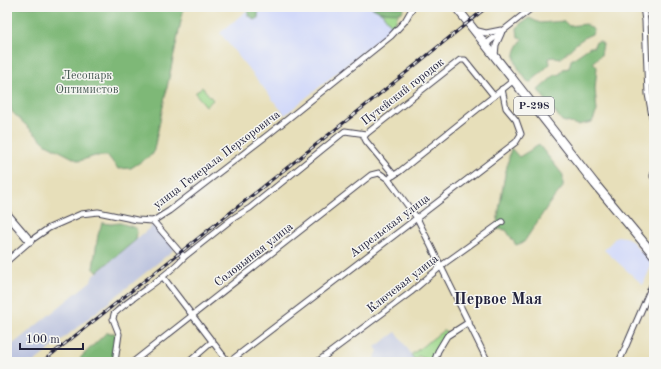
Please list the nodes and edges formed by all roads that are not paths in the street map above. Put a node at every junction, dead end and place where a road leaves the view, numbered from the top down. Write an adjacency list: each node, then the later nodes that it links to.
1 (413, 7): 20 (street, улица Генерала Перхоровича)
2 (456, 7): 5 (highway, Р-298)
3 (533, 7): 6 (street)
4 (643, 7): 12 (street)
5 (473, 30): 6 (street); 7 (highway, Р-298)
6 (504, 30): 7 (street); 8 (street)
7 (485, 45): 8 (highway, Р-298)
8 (495, 57): 9 (highway, Р-298)
9 (514, 80): 10 (street); 23 (highway, Р-298)
10 (502, 89): 11 (street); 19 (street, Апрельская улица)
11 (494, 96): 13 (street, Путейский городок); 15 (street)
12 (654, 127)
13 (366, 134): 15 (street, Путейский городок); 24 (street)
14 (654, 166): 16 (street)
15 (394, 175): 17 (street)
16 (654, 176)
17 (388, 179): 19 (street); 29 (street, Соловьиная улица)
18 (7, 214): 22 (main road)
19 (417, 218): 26 (street); 35 (street, Апрельская улица)
20 (154, 221): 22 (street, улица Генерала Перхоровича); 24 (street)
21 (502, 222): 26 (street, Ключевая улица)
22 (30, 241): 25 (street, улица Генерала Перхоровича)
23 (654, 255)
24 (184, 257): 27 (street)
25 (7, 261)
26 (441, 267): 30 (street); 36 (street, Ключевая улица)
27 (163, 277): 29 (street); 32 (street)
28 (654, 280): 39 (street)
29 (193, 315): 31 (street); 33 (street, Соловьиная улица)
30 (469, 322): 37 (street); 38 (street)
31 (213, 341): 34 (street); 35 (street)
32 (115, 362)
33 (133, 362)
34 (189, 362)
35 (229, 362)
36 (317, 362)
37 (434, 362)
38 (488, 362)
39 (619, 362)

